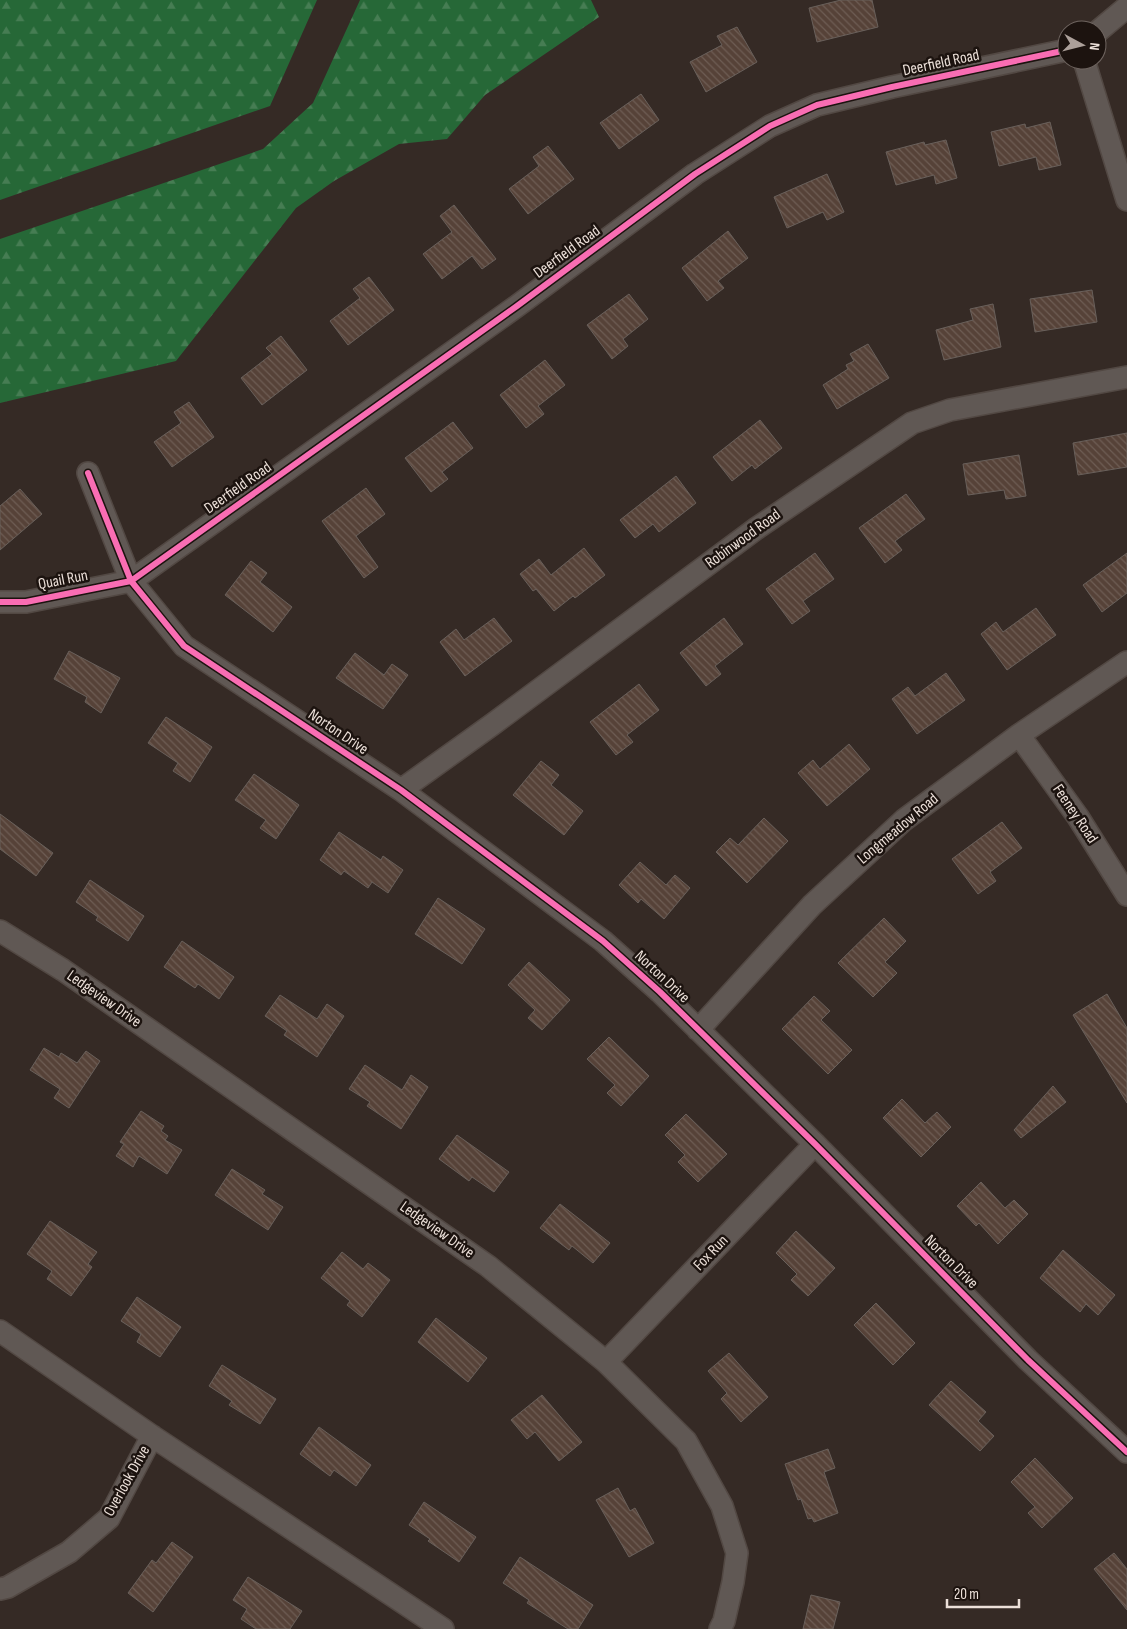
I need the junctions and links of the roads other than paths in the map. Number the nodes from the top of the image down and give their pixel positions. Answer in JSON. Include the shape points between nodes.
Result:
{"nodes":[{"id":1,"x":1127,"y":7,"type":"edge"},
{"id":2,"x":1107,"y":24,"type":"edge"},
{"id":3,"x":1057,"y":52,"type":"edge"},
{"id":4,"x":1087,"y":70,"type":"edge"},
{"id":5,"x":1127,"y":200,"type":"edge"},
{"id":6,"x":1127,"y":377,"type":"edge"},
{"id":7,"x":88,"y":473,"type":"dead end"},
{"id":8,"x":131,"y":581,"type":"junction"},
{"id":9,"x":0,"y":602,"type":"edge"},
{"id":10,"x":1127,"y":662,"type":"edge"},
{"id":11,"x":1020,"y":735,"type":"junction"},
{"id":12,"x":401,"y":790,"type":"junction"},
{"id":13,"x":1127,"y":895,"type":"edge"},
{"id":14,"x":0,"y":931,"type":"edge"},
{"id":15,"x":698,"y":1030,"type":"junction"},
{"id":16,"x":815,"y":1144,"type":"junction"},
{"id":17,"x":0,"y":1331,"type":"edge"},
{"id":18,"x":606,"y":1362,"type":"junction"},
{"id":19,"x":152,"y":1436,"type":"junction"},
{"id":20,"x":1127,"y":1452,"type":"edge"},
{"id":21,"x":0,"y":1588,"type":"edge"},
{"id":22,"x":443,"y":1629,"type":"edge"},
{"id":23,"x":720,"y":1629,"type":"edge"}],
"edges":[{"from":1,"to":2,"type":"street"},
{"from":3,"to":8,"type":"street","name":"Deerfield Road","via":[[817,104],[770,126],[696,174]]},
{"from":4,"to":5,"type":"street"},
{"from":6,"to":12,"type":"street","name":"Robinwood Road","via":[[950,410],[912,423],[757,528]]},
{"from":7,"to":8,"type":"street","name":"Norton Drive"},
{"from":8,"to":9,"type":"street","name":"Quail Run","via":[[26,602]]},
{"from":8,"to":12,"type":"street","name":"Norton Drive","via":[[184,646]]},
{"from":10,"to":11,"type":"street","name":"Longmeadow Road"},
{"from":11,"to":13,"type":"street","name":"Feeney Road","via":[[1078,817]]},
{"from":11,"to":15,"type":"street","name":"Longmeadow Road","via":[[897,827],[812,905]]},
{"from":12,"to":15,"type":"street","name":"Norton Drive","via":[[603,941]]},
{"from":14,"to":18,"type":"street","name":"Ledgeview Drive","via":[[63,970],[488,1266]]},
{"from":15,"to":16,"type":"street","name":"Norton Drive"},
{"from":16,"to":18,"type":"street","name":"Fox Run"},
{"from":16,"to":20,"type":"street","name":"Norton Drive","via":[[1028,1360]]},
{"from":17,"to":19,"type":"street"},
{"from":18,"to":23,"type":"street","name":"Ledgeview Drive","via":[[686,1441],[722,1506],[737,1553]]},
{"from":19,"to":21,"type":"street","name":"Overlook Drive","via":[[109,1518],[69,1552],[8,1587]]},
{"from":19,"to":22,"type":"street"}]}
